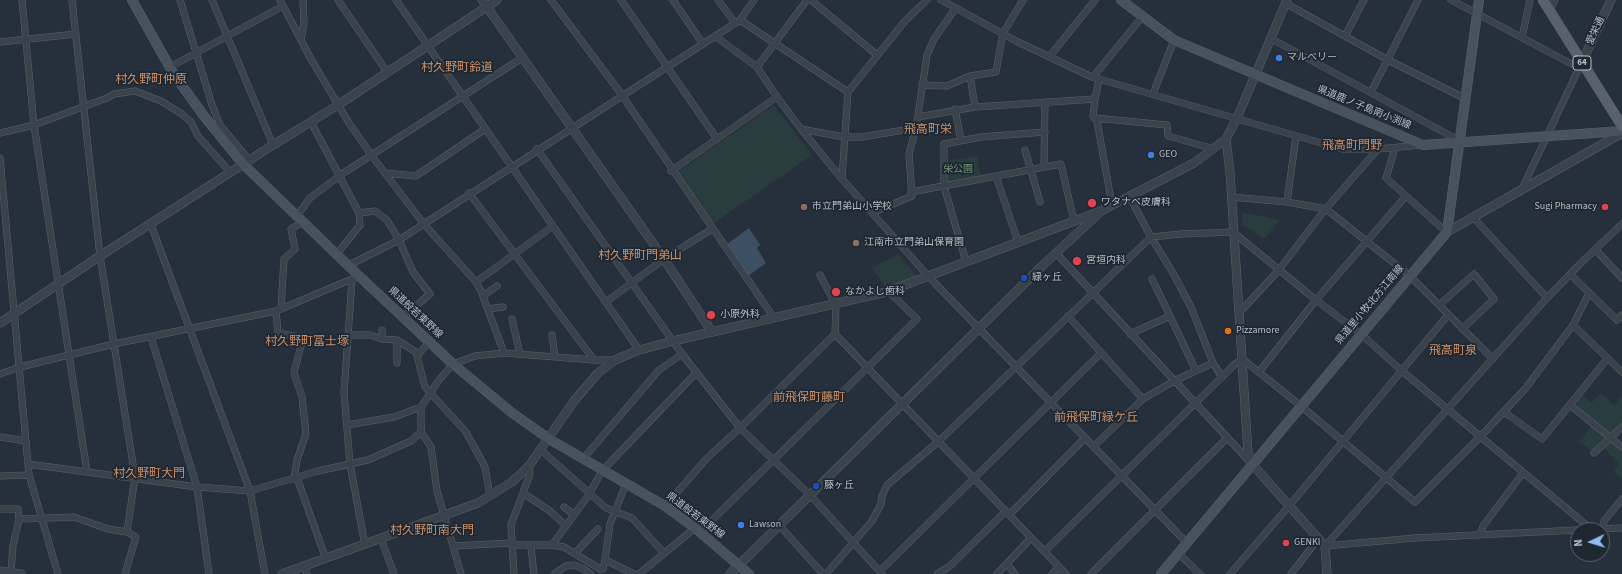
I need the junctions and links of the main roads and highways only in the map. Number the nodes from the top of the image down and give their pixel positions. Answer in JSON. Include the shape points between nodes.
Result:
{"nodes":[{"id":1,"x":132,"y":0,"type":"edge"},
{"id":2,"x":1121,"y":0,"type":"edge"},
{"id":3,"x":1480,"y":0,"type":"edge"},
{"id":4,"x":1543,"y":0,"type":"edge"},
{"id":5,"x":1622,"y":126,"type":"edge"},
{"id":6,"x":1622,"y":132,"type":"edge"},
{"id":7,"x":1460,"y":142,"type":"junction"},
{"id":8,"x":749,"y":574,"type":"edge"},
{"id":9,"x":1161,"y":574,"type":"edge"}],
"edges":[{"from":1,"to":8,"type":"main road","name":"県道般若東野線","via":[[170,67],[204,116],[300,219],[349,266],[356,278],[511,412],[602,471],[665,506],[698,530]]},
{"from":2,"to":7,"type":"main road","name":"県道鹿ノ子島南小渕線","via":[[1174,40],[1255,75],[1423,144]]},
{"from":3,"to":7,"type":"main road"},
{"from":4,"to":5,"type":"main road","number":"64","via":[[1580,65]]},
{"from":6,"to":7,"type":"main road","name":"県道鹿ノ子島南小渕線"},
{"from":7,"to":9,"type":"main road","name":"県道里小牧北方江南線","via":[[1447,231]]}]}
